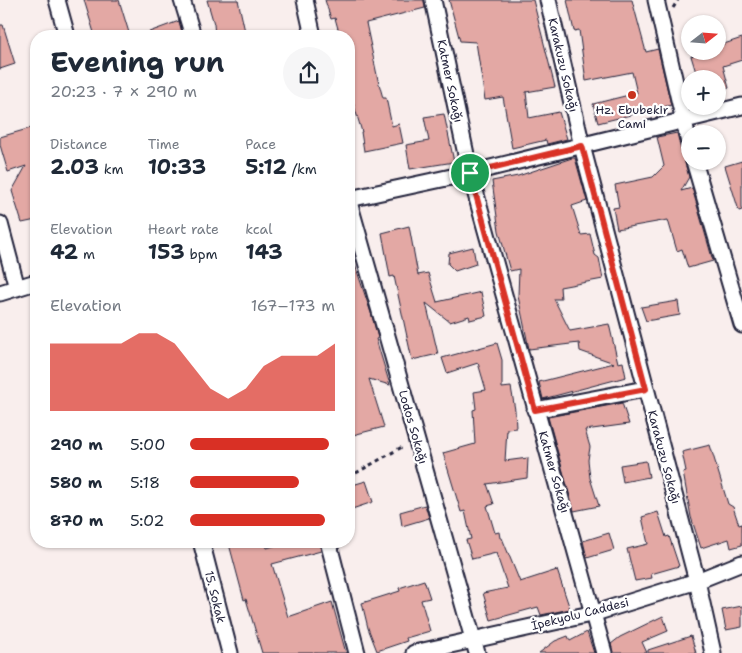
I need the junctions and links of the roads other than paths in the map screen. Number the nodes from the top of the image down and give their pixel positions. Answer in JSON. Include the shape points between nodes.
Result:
{"nodes":[{"id":1,"x":57,"y":0,"type":"edge"},
{"id":2,"x":182,"y":0,"type":"edge"},
{"id":3,"x":305,"y":0,"type":"edge"},
{"id":4,"x":433,"y":0,"type":"edge"},
{"id":5,"x":548,"y":0,"type":"edge"},
{"id":6,"x":656,"y":0,"type":"edge"},
{"id":7,"x":65,"y":30,"type":"edge"},
{"id":8,"x":191,"y":30,"type":"edge"},
{"id":9,"x":312,"y":30,"type":"edge"},
{"id":10,"x":742,"y":106,"type":"edge"},
{"id":11,"x":682,"y":120,"type":"junction"},
{"id":12,"x":683,"y":125,"type":"edge"},
{"id":13,"x":582,"y":146,"type":"junction"},
{"id":14,"x":697,"y":170,"type":"edge"},
{"id":15,"x":470,"y":173,"type":"junction"},
{"id":16,"x":355,"y":200,"type":"edge"},
{"id":17,"x":355,"y":222,"type":"edge"},
{"id":18,"x":0,"y":224,"type":"edge"},
{"id":19,"x":30,"y":284,"type":"edge"},
{"id":20,"x":17,"y":288,"type":"junction"},
{"id":21,"x":0,"y":292,"type":"edge"},
{"id":22,"x":742,"y":325,"type":"edge"},
{"id":23,"x":646,"y":389,"type":"junction"},
{"id":24,"x":535,"y":410,"type":"junction"},
{"id":25,"x":203,"y":548,"type":"edge"},
{"id":26,"x":330,"y":548,"type":"edge"},
{"id":27,"x":742,"y":563,"type":"edge"},
{"id":28,"x":697,"y":581,"type":"junction"},
{"id":29,"x":594,"y":612,"type":"junction"},
{"id":30,"x":475,"y":646,"type":"edge"},
{"id":31,"x":230,"y":653,"type":"edge"},
{"id":32,"x":357,"y":653,"type":"edge"},
{"id":33,"x":414,"y":653,"type":"edge"},
{"id":34,"x":604,"y":653,"type":"edge"},
{"id":35,"x":713,"y":653,"type":"edge"}],
"edges":[{"from":1,"to":7,"type":"street"},
{"from":2,"to":8,"type":"street"},
{"from":3,"to":9,"type":"street"},
{"from":4,"to":15,"type":"street","name":"Katmer Sokağı"},
{"from":5,"to":13,"type":"street","name":"Karakuzu Sokağı"},
{"from":6,"to":11,"type":"street"},
{"from":10,"to":11,"type":"street"},
{"from":11,"to":12,"type":"street"},
{"from":11,"to":13,"type":"street"},
{"from":13,"to":15,"type":"street"},
{"from":13,"to":23,"type":"street","name":"Karakuzu Sokağı"},
{"from":14,"to":22,"type":"street"},
{"from":15,"to":16,"type":"street"},
{"from":15,"to":24,"type":"street","name":"Katmer Sokağı"},
{"from":17,"to":30,"type":"street","name":"Lodos Sokağı"},
{"from":18,"to":20,"type":"street"},
{"from":19,"to":20,"type":"street"},
{"from":20,"to":21,"type":"street"},
{"from":23,"to":24,"type":"street"},
{"from":23,"to":28,"type":"street","name":"Karakuzu Sokağı"},
{"from":24,"to":29,"type":"street","name":"Katmer Sokağı"},
{"from":25,"to":31,"type":"street","name":"15. Sokak"},
{"from":26,"to":32,"type":"street"},
{"from":27,"to":28,"type":"street","name":"İpekyolu Caddesi"},
{"from":28,"to":29,"type":"street","name":"İpekyolu Caddesi"},
{"from":28,"to":35,"type":"street","name":"Karakuzu Sokağı"},
{"from":29,"to":30,"type":"street","name":"İpekyolu Caddesi"},
{"from":29,"to":34,"type":"street","name":"Katmer Sokağı"},
{"from":30,"to":33,"type":"street","name":"İpekyolu Caddesi"}]}
